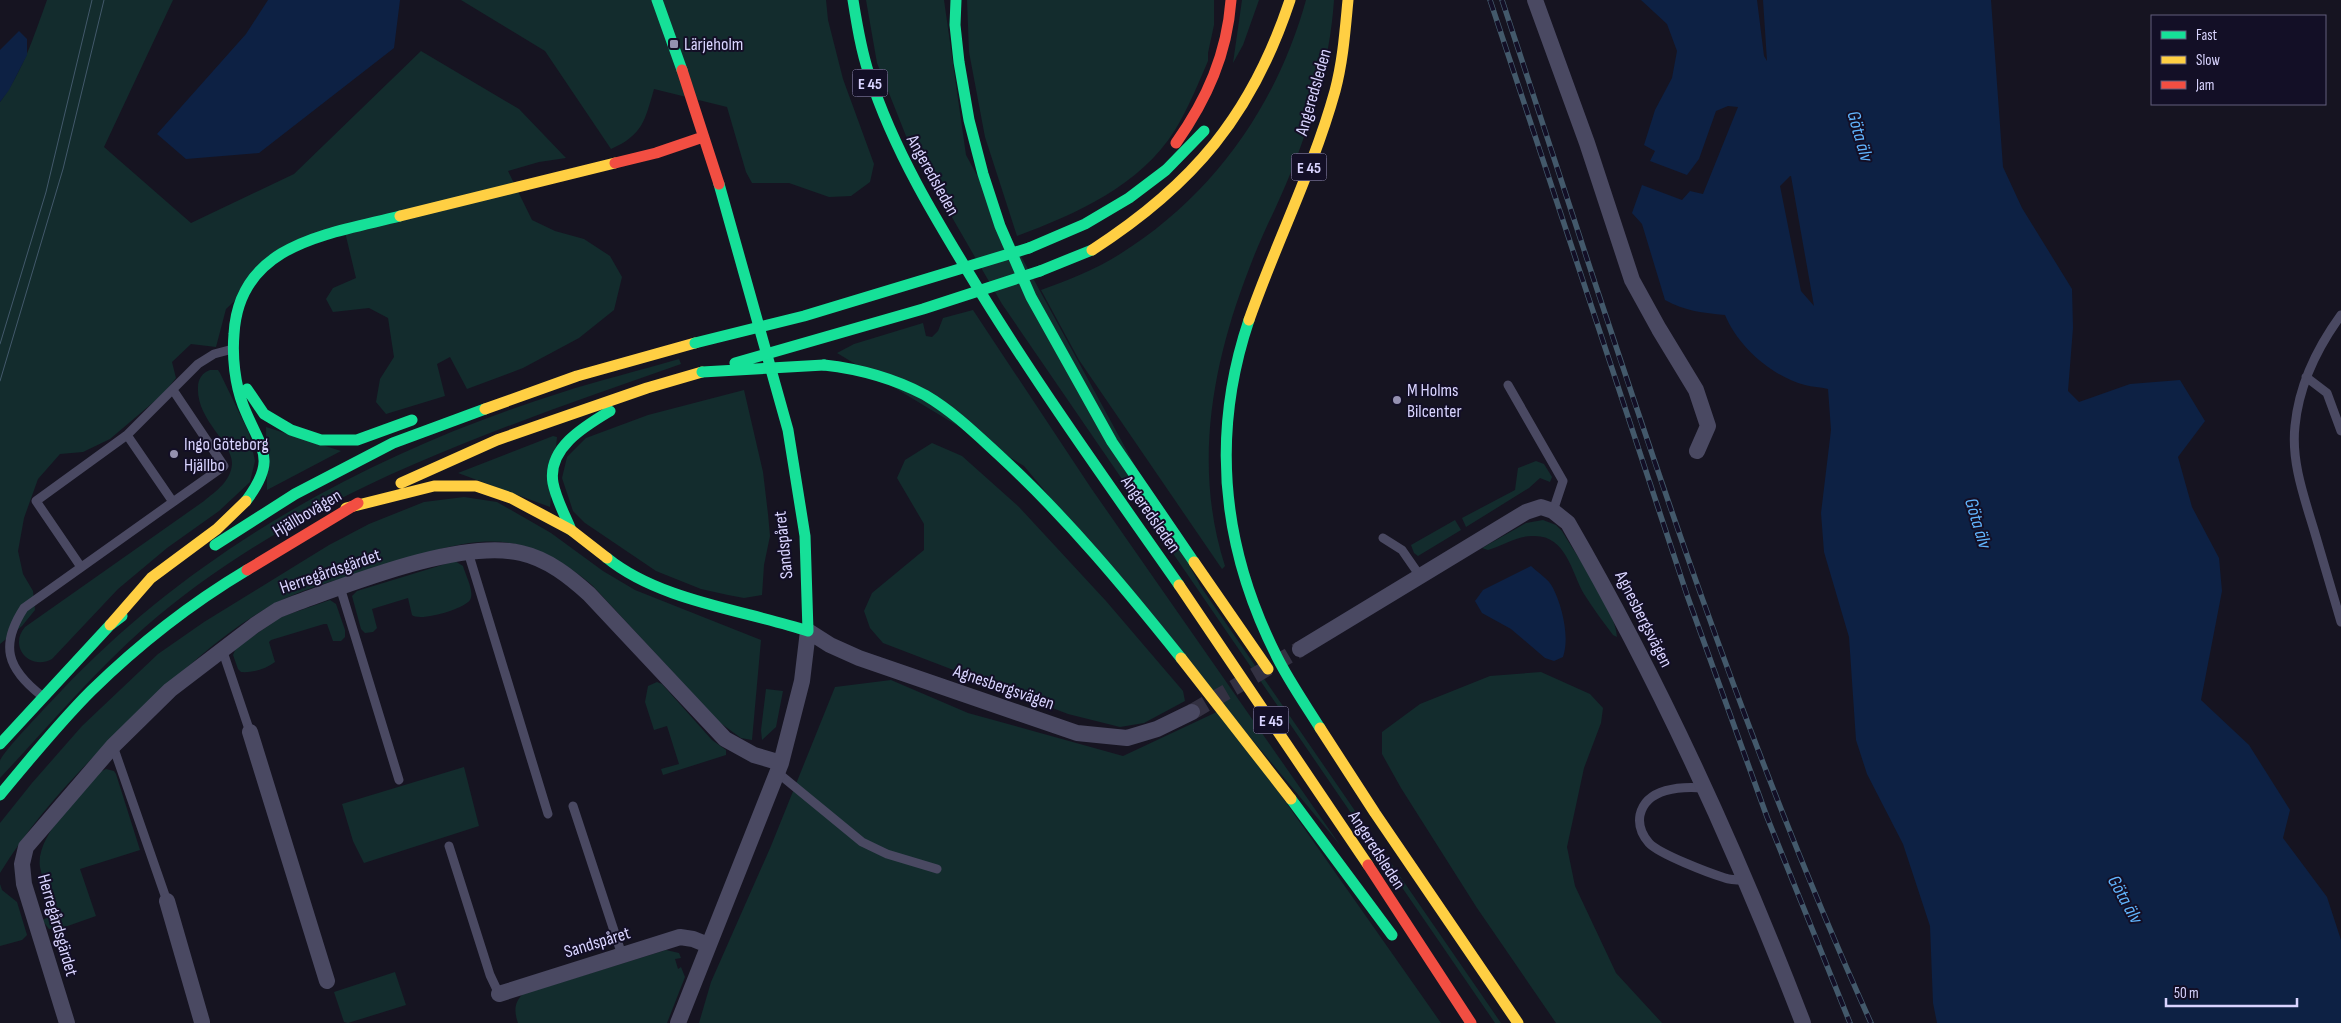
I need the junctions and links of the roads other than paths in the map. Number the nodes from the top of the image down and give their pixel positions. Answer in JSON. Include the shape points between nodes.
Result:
{"nodes":[{"id":1,"x":657,"y":0,"type":"edge"},
{"id":2,"x":853,"y":0,"type":"edge"},
{"id":3,"x":956,"y":0,"type":"edge"},
{"id":4,"x":1231,"y":0,"type":"edge"},
{"id":5,"x":1290,"y":0,"type":"edge"},
{"id":6,"x":1348,"y":0,"type":"edge"},
{"id":7,"x":1535,"y":0,"type":"edge"},
{"id":8,"x":1210,"y":123,"type":"dead end"},
{"id":9,"x":703,"y":137,"type":"junction"},
{"id":10,"x":1129,"y":198,"type":"junction"},
{"id":11,"x":2341,"y":315,"type":"edge"},
{"id":12,"x":233,"y":348,"type":"junction"},
{"id":13,"x":702,"y":372,"type":"junction"},
{"id":14,"x":577,"y":376,"type":"junction"},
{"id":15,"x":2306,"y":377,"type":"junction"},
{"id":16,"x":237,"y":380,"type":"junction"},
{"id":17,"x":1508,"y":385,"type":"dead end"},
{"id":18,"x":647,"y":388,"type":"junction"},
{"id":19,"x":173,"y":390,"type":"junction"},
{"id":20,"x":496,"y":392,"type":"dead end"},
{"id":21,"x":422,"y":416,"type":"dead end"},
{"id":22,"x":2341,"y":431,"type":"edge"},
{"id":23,"x":127,"y":435,"type":"junction"},
{"id":24,"x":1696,"y":451,"type":"dead end"},
{"id":25,"x":173,"y":502,"type":"junction"},
{"id":26,"x":346,"y":508,"type":"junction"},
{"id":27,"x":1553,"y":511,"type":"junction"},
{"id":28,"x":571,"y":530,"type":"junction"},
{"id":29,"x":1383,"y":538,"type":"dead end"},
{"id":30,"x":468,"y":552,"type":"junction"},
{"id":31,"x":81,"y":567,"type":"junction"},
{"id":32,"x":1420,"y":576,"type":"junction"},
{"id":33,"x":340,"y":587,"type":"junction"},
{"id":34,"x":2341,"y":622,"type":"edge"},
{"id":35,"x":110,"y":625,"type":"junction"},
{"id":36,"x":808,"y":631,"type":"junction"},
{"id":37,"x":222,"y":649,"type":"junction"},
{"id":38,"x":1300,"y":649,"type":"tunnel mouth"},
{"id":39,"x":1272,"y":675,"type":"dead end"},
{"id":40,"x":1283,"y":691,"type":"dead end"},
{"id":41,"x":42,"y":696,"type":"junction"},
{"id":42,"x":1192,"y":712,"type":"tunnel mouth"},
{"id":43,"x":250,"y":732,"type":"joint"},
{"id":44,"x":0,"y":744,"type":"edge"},
{"id":45,"x":113,"y":746,"type":"junction"},
{"id":46,"x":780,"y":768,"type":"junction"},
{"id":47,"x":399,"y":780,"type":"dead end"},
{"id":48,"x":1355,"y":785,"type":"junction"},
{"id":49,"x":1704,"y":788,"type":"junction"},
{"id":50,"x":0,"y":795,"type":"edge"},
{"id":51,"x":573,"y":806,"type":"dead end"},
{"id":52,"x":548,"y":814,"type":"dead end"},
{"id":53,"x":449,"y":846,"type":"dead end"},
{"id":54,"x":937,"y":869,"type":"dead end"},
{"id":55,"x":1744,"y":880,"type":"junction"},
{"id":56,"x":167,"y":901,"type":"joint"},
{"id":57,"x":708,"y":945,"type":"junction"},
{"id":58,"x":1400,"y":946,"type":"dead end"},
{"id":59,"x":622,"y":955,"type":"junction"},
{"id":60,"x":327,"y":981,"type":"dead end"},
{"id":61,"x":499,"y":994,"type":"joint"},
{"id":62,"x":202,"y":1022,"type":"edge"},
{"id":63,"x":67,"y":1023,"type":"edge"},
{"id":64,"x":678,"y":1023,"type":"edge"},
{"id":65,"x":1470,"y":1023,"type":"edge"},
{"id":66,"x":1518,"y":1023,"type":"edge"},
{"id":67,"x":1803,"y":1023,"type":"edge"}],
"edges":[{"from":1,"to":9,"type":"main road","name":"Sandspåret"},
{"from":2,"to":65,"type":"main road","name":"Angeredsleden","number":"E 45","via":[[869,80],[889,132],[931,211],[997,319],[1225,651]]},
{"from":3,"to":39,"type":"main road","via":[[959,62],[969,120],[1000,226],[1031,298],[1112,442]]},
{"from":4,"to":10,"type":"main road","via":[[1224,50],[1206,98],[1175,144]]},
{"from":5,"to":13,"type":"main road","bridge":true,"via":[[1268,59],[1226,132],[1152,210],[1116,237],[1040,271]]},
{"from":6,"to":48,"type":"main road","name":"Angeredsleden","number":"E 45","via":[[1342,61],[1335,90],[1310,164],[1248,321],[1232,380],[1224,442],[1227,507],[1243,577],[1276,657]]},
{"from":7,"to":24,"type":"street","via":[[1632,280],[1696,390],[1708,426]]},
{"from":8,"to":10,"type":"main road","via":[[1166,170]]},
{"from":9,"to":12,"type":"main road","via":[[289,247],[266,263],[238,302],[232,332]]},
{"from":9,"to":36,"type":"main road","name":"Sandspåret","via":[[788,430],[804,536]]},
{"from":10,"to":14,"type":"main road","name":"Hjällbovägen","bridge":true,"via":[[1086,224],[1029,248],[804,316]]},
{"from":11,"to":15,"type":"lane","via":[[2321,342]]},
{"from":12,"to":16,"type":"main road"},
{"from":12,"to":19,"type":"lane","via":[[198,364]]},
{"from":13,"to":18,"type":"main road","name":"Hjällbovägen"},
{"from":13,"to":58,"type":"main road","bridge":true,"via":[[845,366],[880,374],[955,415],[1031,486],[1116,580],[1314,829]]},
{"from":14,"to":20,"type":"main road"},
{"from":14,"to":35,"type":"main road","name":"Hjällbovägen","via":[[393,443],[295,494],[192,559]]},
{"from":15,"to":22,"type":"lane","via":[[2327,393]]},
{"from":15,"to":34,"type":"lane","via":[[2295,427],[2295,456]]},
{"from":16,"to":21,"type":"main road","via":[[249,390],[264,414],[291,430],[321,440],[358,440]]},
{"from":16,"to":35,"type":"main road","via":[[240,397],[262,447],[263,473],[251,496],[227,520],[156,573]]},
{"from":17,"to":27,"type":"lane","via":[[1563,481]]},
{"from":18,"to":26,"type":"main road","name":"Hjällbovägen","via":[[497,440]]},
{"from":18,"to":28,"type":"main road","via":[[587,424],[562,447],[552,473],[556,493]]},
{"from":19,"to":23,"type":"lane"},
{"from":19,"to":25,"type":"lane","via":[[224,466]]},
{"from":23,"to":25,"type":"lane"},
{"from":23,"to":31,"type":"lane","via":[[36,501]]},
{"from":25,"to":31,"type":"lane"},
{"from":26,"to":28,"type":"main road","via":[[416,489],[466,484],[527,504],[555,524]]},
{"from":26,"to":50,"type":"main road","name":"Hjällbovägen","via":[[213,590],[162,628],[48,736]]},
{"from":27,"to":32,"type":"street","via":[[1540,507],[1526,512]]},
{"from":27,"to":49,"type":"street","name":"Agnesbergsvägen","via":[[1568,523],[1606,589],[1664,701]]},
{"from":28,"to":36,"type":"main road","via":[[633,576],[688,598]]},
{"from":29,"to":32,"type":"lane","via":[[1402,550]]},
{"from":30,"to":33,"type":"street","name":"Herregårdsgärdet"},
{"from":30,"to":46,"type":"street","name":"Herregårdsgärdet","via":[[521,553],[570,576],[725,739]]},
{"from":30,"to":52,"type":"lane"},
{"from":31,"to":41,"type":"lane","via":[[24,608],[3,634],[1,646],[8,661],[16,673]]},
{"from":32,"to":38,"type":"street"},
{"from":33,"to":37,"type":"street","name":"Herregårdsgärdet","via":[[278,610]]},
{"from":33,"to":47,"type":"lane"},
{"from":35,"to":41,"type":"main road","name":"Hjällbovägen"},
{"from":36,"to":42,"type":"street","name":"Agnesbergsvägen","via":[[859,658],[1077,733],[1126,738],[1157,729]]},
{"from":36,"to":46,"type":"street","name":"Sandspåret","via":[[802,681]]},
{"from":37,"to":43,"type":"lane"},
{"from":37,"to":45,"type":"street","name":"Herregårdsgärdet","via":[[170,690]]},
{"from":40,"to":48,"type":"main road"},
{"from":41,"to":44,"type":"main road","name":"Hjällbovägen"},
{"from":43,"to":60,"type":"street"},
{"from":45,"to":56,"type":"lane"},
{"from":45,"to":63,"type":"street","name":"Herregårdsgärdet","via":[[34,835],[26,847],[22,864],[29,902]]},
{"from":46,"to":54,"type":"lane","via":[[862,842],[887,854]]},
{"from":46,"to":57,"type":"street","name":"Sandspåret"},
{"from":48,"to":66,"type":"main road","name":"Angeredsleden","number":"E 45"},
{"from":49,"to":55,"type":"street","name":"Agnesbergsvägen"},
{"from":49,"to":55,"type":"lane","via":[[1686,786],[1648,799],[1638,821],[1642,834],[1658,850],[1726,879]]},
{"from":51,"to":59,"type":"lane"},
{"from":53,"to":61,"type":"lane"},
{"from":55,"to":67,"type":"street","name":"Agnesbergsvägen"},
{"from":56,"to":62,"type":"street"},
{"from":57,"to":59,"type":"street","name":"Sandspåret","via":[[680,938]]},
{"from":57,"to":64,"type":"street","name":"Sandspåret"},
{"from":59,"to":61,"type":"street","name":"Sandspåret"}]}
